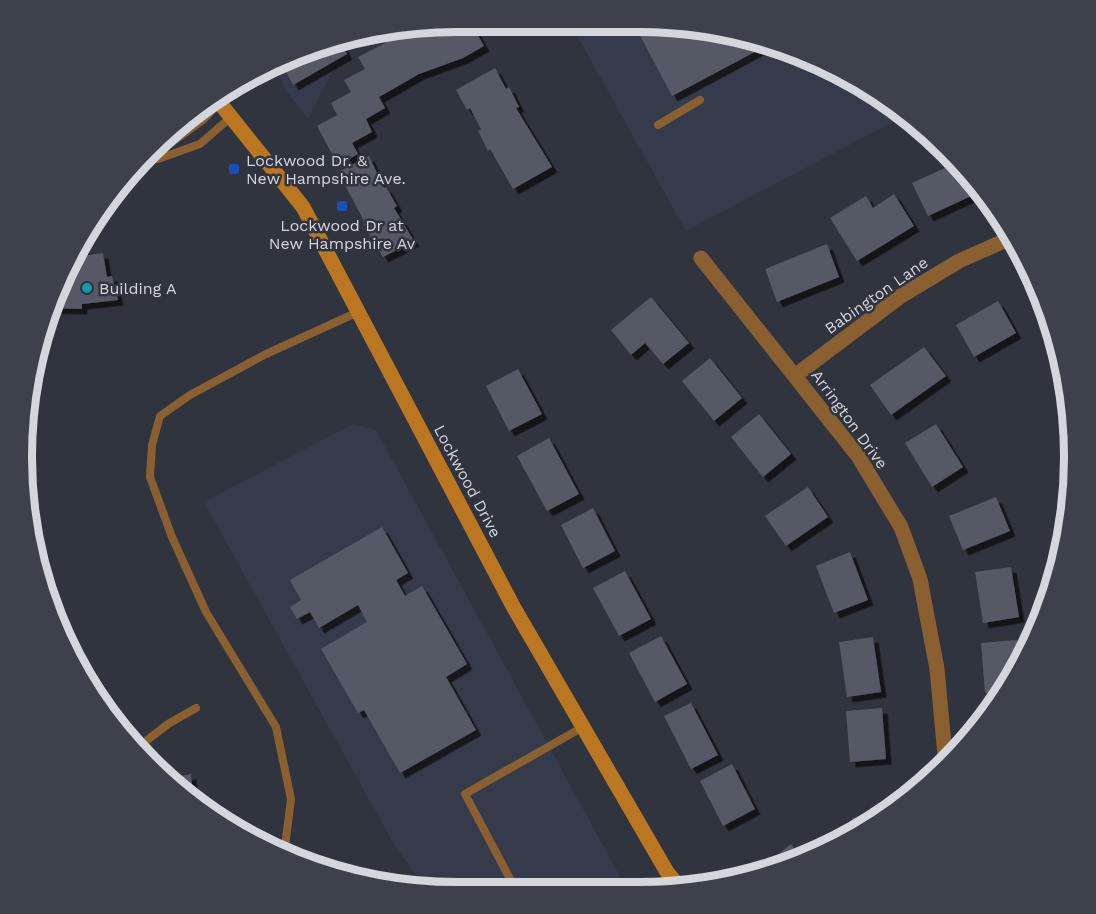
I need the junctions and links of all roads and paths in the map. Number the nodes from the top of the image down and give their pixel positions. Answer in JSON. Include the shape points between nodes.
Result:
{"nodes":[{"id":1,"x":700,"y":100,"type":"dead end"},
{"id":2,"x":220,"y":104,"type":"edge"},
{"id":3,"x":209,"y":111,"type":"edge"},
{"id":4,"x":231,"y":117,"type":"junction"},
{"id":5,"x":658,"y":125,"type":"dead end"},
{"id":6,"x":166,"y":146,"type":"edge"},
{"id":7,"x":158,"y":154,"type":"edge"},
{"id":8,"x":1005,"y":241,"type":"edge"},
{"id":9,"x":701,"y":258,"type":"dead end"},
{"id":10,"x":358,"y":312,"type":"junction"},
{"id":11,"x":796,"y":375,"type":"junction"},
{"id":12,"x":196,"y":708,"type":"dead end"},
{"id":13,"x":583,"y":727,"type":"junction"},
{"id":14,"x":142,"y":744,"type":"edge"},
{"id":15,"x":945,"y":753,"type":"edge"},
{"id":16,"x":286,"y":846,"type":"edge"},
{"id":17,"x":675,"y":881,"type":"edge"},
{"id":18,"x":512,"y":882,"type":"edge"}],
"edges":[{"from":1,"to":5,"type":"lane"},
{"from":2,"to":4,"type":"street","name":"Lockwood Drive"},
{"from":3,"to":6,"type":"lane"},
{"from":4,"to":7,"type":"lane","via":[[200,144]]},
{"from":4,"to":10,"type":"street","name":"Lockwood Drive","via":[[303,207]]},
{"from":8,"to":11,"type":"street","name":"Babington Lane","via":[[959,261],[901,296]]},
{"from":9,"to":11,"type":"street","name":"Arrington Drive"},
{"from":10,"to":13,"type":"street","name":"Lockwood Drive","via":[[514,608]]},
{"from":10,"to":16,"type":"lane","via":[[190,394],[160,416],[152,445],[150,477],[172,537],[206,612],[276,727],[291,800]]},
{"from":11,"to":15,"type":"street","name":"Arrington Drive","via":[[858,456],[901,527],[920,579],[937,669]]},
{"from":12,"to":14,"type":"lane"},
{"from":13,"to":17,"type":"street","name":"Lockwood Drive"},
{"from":13,"to":18,"type":"lane","via":[[465,794]]}]}
